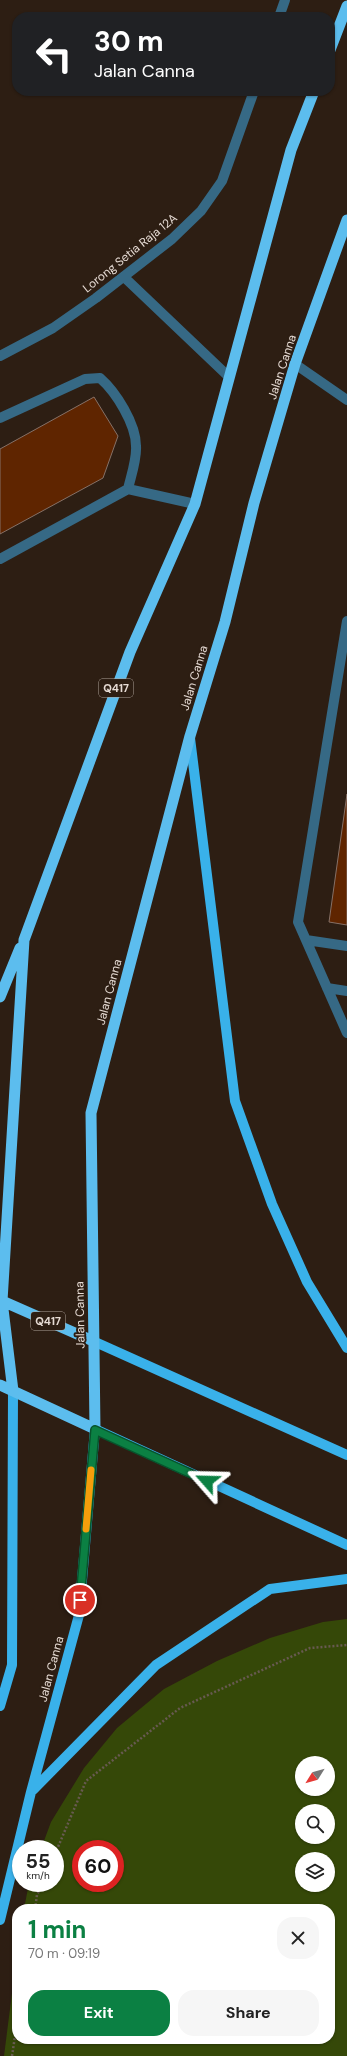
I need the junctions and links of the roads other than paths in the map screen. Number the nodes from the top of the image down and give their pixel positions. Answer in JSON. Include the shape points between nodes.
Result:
{"nodes":[{"id":1,"x":285,"y":0,"type":"edge"},
{"id":2,"x":347,"y":6,"type":"edge"},
{"id":3,"x":281,"y":12,"type":"edge"},
{"id":4,"x":335,"y":37,"type":"edge"},
{"id":5,"x":252,"y":96,"type":"edge"},
{"id":6,"x":312,"y":96,"type":"edge"},
{"id":7,"x":347,"y":220,"type":"edge"},
{"id":8,"x":124,"y":277,"type":"junction"},
{"id":9,"x":0,"y":356,"type":"edge"},
{"id":10,"x":295,"y":364,"type":"junction"},
{"id":11,"x":229,"y":376,"type":"junction"},
{"id":12,"x":347,"y":400,"type":"edge"},
{"id":13,"x":0,"y":418,"type":"edge"},
{"id":14,"x":128,"y":489,"type":"junction"},
{"id":15,"x":196,"y":504,"type":"junction"},
{"id":16,"x":0,"y":559,"type":"edge"},
{"id":17,"x":347,"y":621,"type":"edge"},
{"id":18,"x":190,"y":736,"type":"junction"},
{"id":19,"x":24,"y":940,"type":"junction"},
{"id":20,"x":306,"y":940,"type":"junction"},
{"id":21,"x":347,"y":946,"type":"edge"},
{"id":22,"x":327,"y":988,"type":"junction"},
{"id":23,"x":347,"y":991,"type":"edge"},
{"id":24,"x":0,"y":997,"type":"edge"},
{"id":25,"x":347,"y":1033,"type":"edge"},
{"id":26,"x":1,"y":1300,"type":"edge"},
{"id":27,"x":93,"y":1341,"type":"junction"},
{"id":28,"x":347,"y":1348,"type":"edge"},
{"id":29,"x":0,"y":1385,"type":"edge"},
{"id":30,"x":13,"y":1391,"type":"junction"},
{"id":31,"x":95,"y":1430,"type":"junction"},
{"id":32,"x":347,"y":1456,"type":"edge"},
{"id":33,"x":347,"y":1545,"type":"edge"},
{"id":34,"x":347,"y":1579,"type":"edge"},
{"id":35,"x":0,"y":1706,"type":"edge"},
{"id":36,"x":31,"y":1792,"type":"junction"},
{"id":37,"x":0,"y":1920,"type":"edge"}],
"edges":[{"from":1,"to":3,"type":"street"},
{"from":2,"to":4,"type":"highway"},
{"from":5,"to":8,"type":"street","name":"Lorong Setia Raja 12A","via":[[222,181],[201,211],[172,239]]},
{"from":6,"to":11,"type":"highway","number":"Q417","via":[[292,150]]},
{"from":7,"to":10,"type":"highway","name":"Jalan Canna"},
{"from":8,"to":9,"type":"street","name":"Lorong Setia Raja 12A","via":[[53,328]]},
{"from":8,"to":11,"type":"street"},
{"from":10,"to":12,"type":"street"},
{"from":10,"to":18,"type":"highway","name":"Jalan Canna","via":[[254,503],[225,622]]},
{"from":11,"to":15,"type":"highway","number":"Q417"},
{"from":13,"to":14,"type":"street","via":[[85,379],[100,378],[110,387],[134,428],[137,447]]},
{"from":14,"to":15,"type":"street"},
{"from":14,"to":16,"type":"street"},
{"from":15,"to":19,"type":"highway","number":"Q417","via":[[130,652]]},
{"from":17,"to":20,"type":"street","via":[[298,922]]},
{"from":18,"to":27,"type":"highway","name":"Jalan Canna","via":[[91,1113]]},
{"from":18,"to":28,"type":"main road","via":[[235,1101],[272,1204],[307,1282]]},
{"from":19,"to":24,"type":"highway"},
{"from":19,"to":26,"type":"highway","number":"Q417"},
{"from":20,"to":21,"type":"street"},
{"from":20,"to":22,"type":"street"},
{"from":22,"to":23,"type":"street"},
{"from":22,"to":25,"type":"street"},
{"from":26,"to":27,"type":"highway","number":"Q417"},
{"from":26,"to":30,"type":"highway","number":"Q417"},
{"from":27,"to":31,"type":"highway","name":"Jalan Canna"},
{"from":27,"to":32,"type":"main road"},
{"from":29,"to":30,"type":"highway"},
{"from":30,"to":31,"type":"highway"},
{"from":30,"to":35,"type":"main road","via":[[12,1665]]},
{"from":31,"to":33,"type":"main road"},
{"from":31,"to":36,"type":"main road","name":"Jalan Canna","via":[[79,1615]]},
{"from":34,"to":36,"type":"main road","via":[[270,1589],[163,1661]]},
{"from":36,"to":37,"type":"main road","name":"Jalan Canna"}]}
